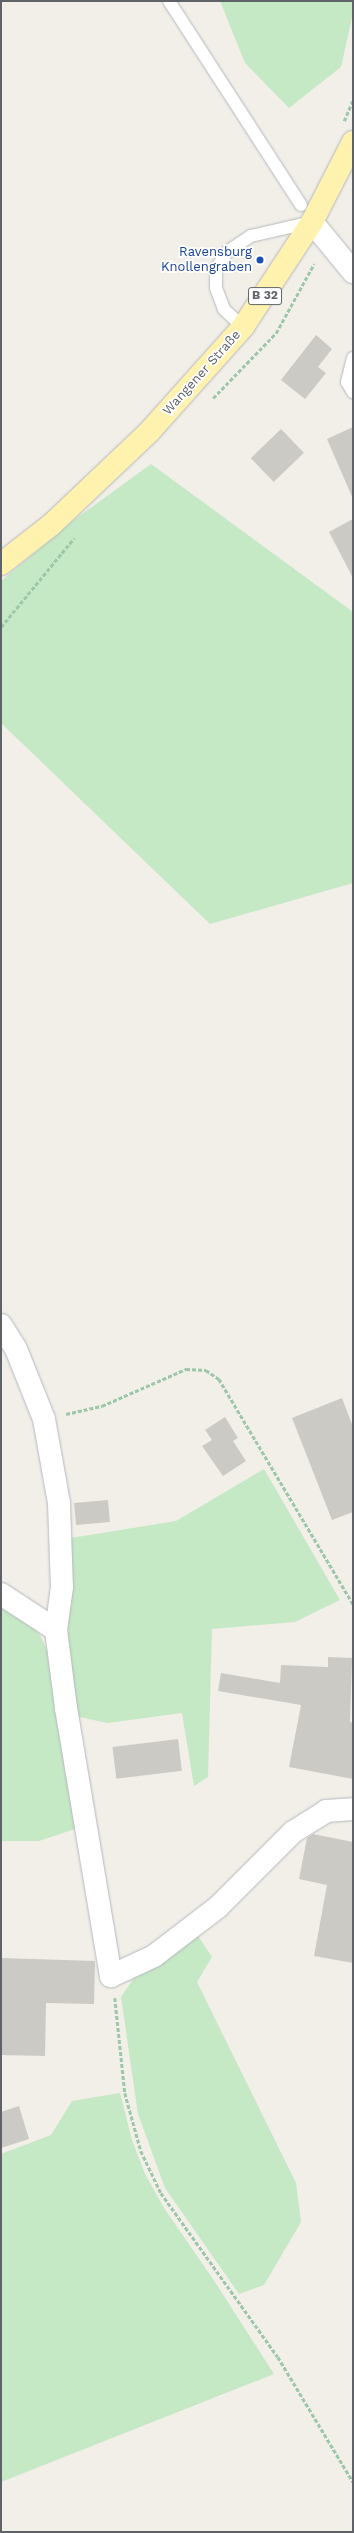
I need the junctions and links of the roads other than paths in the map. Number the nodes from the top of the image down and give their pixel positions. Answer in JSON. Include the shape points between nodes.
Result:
{"nodes":[{"id":1,"x":169,"y":1,"type":"edge"},
{"id":2,"x":353,"y":142,"type":"edge"},
{"id":3,"x":313,"y":222,"type":"junction"},
{"id":4,"x":353,"y":272,"type":"edge"},
{"id":5,"x":243,"y":327,"type":"junction"},
{"id":6,"x":353,"y":358,"type":"edge"},
{"id":7,"x":353,"y":392,"type":"edge"},
{"id":8,"x":1,"y":564,"type":"edge"},
{"id":9,"x":1,"y":1325,"type":"edge"},
{"id":10,"x":1,"y":1594,"type":"edge"},
{"id":11,"x":56,"y":1630,"type":"junction"},
{"id":12,"x":353,"y":1809,"type":"edge"}],
"edges":[{"from":1,"to":3,"type":"lane"},
{"from":2,"to":3,"type":"main road","name":"Wangener Straße","number":"B 32"},
{"from":3,"to":4,"type":"street"},
{"from":3,"to":5,"type":"main road","name":"Wangener Straße","number":"B 32"},
{"from":3,"to":5,"type":"lane","via":[[251,236],[223,257],[216,269],[216,288],[224,310]]},
{"from":5,"to":8,"type":"main road","name":"Wangener Straße","number":"B 32","via":[[150,431],[51,525]]},
{"from":6,"to":7,"type":"lane","via":[[347,382]]},
{"from":9,"to":11,"type":"street","via":[[16,1349],[44,1419],[59,1503],[62,1587]]},
{"from":10,"to":11,"type":"street"},
{"from":11,"to":12,"type":"street","via":[[66,1708],[111,1976],[154,1956],[218,1907],[293,1832],[326,1811]]}]}
